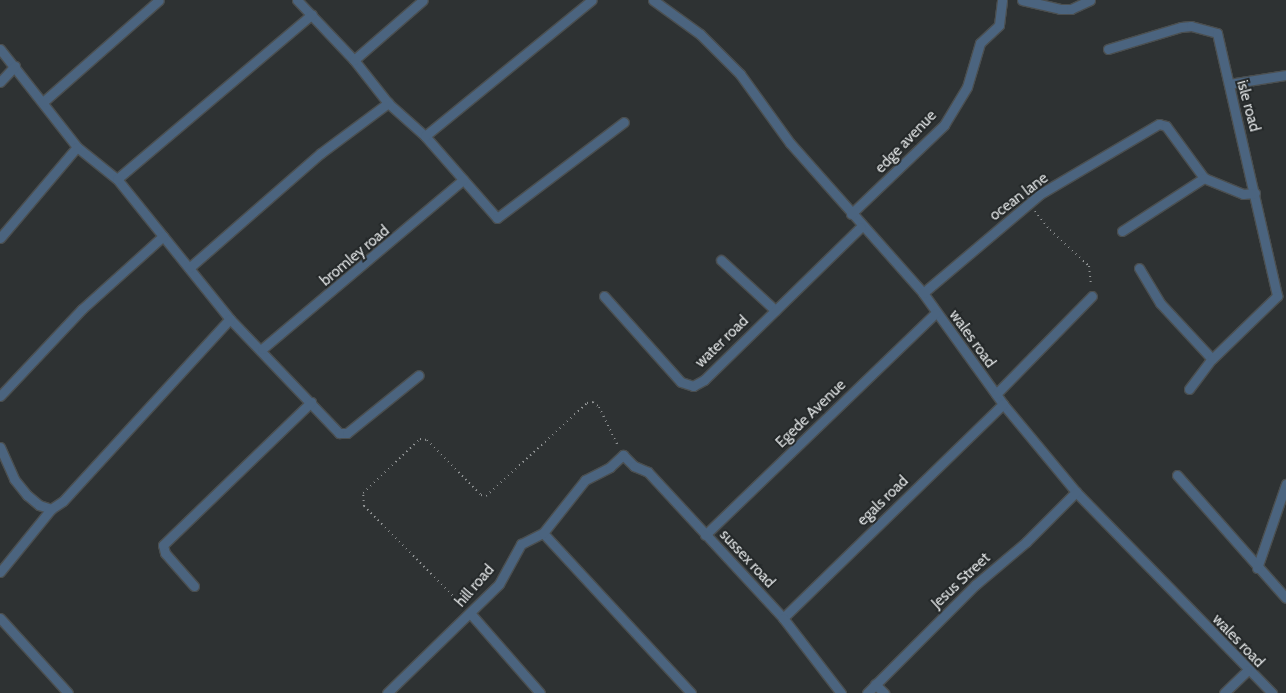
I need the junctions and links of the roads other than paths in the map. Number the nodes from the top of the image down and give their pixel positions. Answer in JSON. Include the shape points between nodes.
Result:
{"nodes":[{"id":1,"x":159,"y":0,"type":"edge"},
{"id":2,"x":297,"y":0,"type":"edge"},
{"id":3,"x":423,"y":0,"type":"edge"},
{"id":4,"x":592,"y":0,"type":"edge"},
{"id":5,"x":653,"y":0,"type":"edge"},
{"id":6,"x":1002,"y":0,"type":"edge"},
{"id":7,"x":1022,"y":0,"type":"edge"},
{"id":8,"x":1090,"y":0,"type":"edge"},
{"id":9,"x":312,"y":14,"type":"junction"},
{"id":10,"x":0,"y":49,"type":"edge"},
{"id":11,"x":1108,"y":49,"type":"dead end"},
{"id":12,"x":354,"y":60,"type":"junction"},
{"id":13,"x":15,"y":66,"type":"junction"},
{"id":14,"x":1286,"y":75,"type":"edge"},
{"id":15,"x":0,"y":82,"type":"edge"},
{"id":16,"x":1228,"y":84,"type":"junction"},
{"id":17,"x":43,"y":102,"type":"junction"},
{"id":18,"x":388,"y":103,"type":"junction"},
{"id":19,"x":624,"y":122,"type":"dead end"},
{"id":20,"x":425,"y":136,"type":"junction"},
{"id":21,"x":77,"y":147,"type":"junction"},
{"id":22,"x":1204,"y":178,"type":"junction"},
{"id":23,"x":117,"y":179,"type":"junction"},
{"id":24,"x":463,"y":180,"type":"junction"},
{"id":25,"x":1255,"y":193,"type":"junction"},
{"id":26,"x":851,"y":214,"type":"junction"},
{"id":27,"x":861,"y":227,"type":"junction"},
{"id":28,"x":1122,"y":231,"type":"dead end"},
{"id":29,"x":163,"y":236,"type":"junction"},
{"id":30,"x":0,"y":238,"type":"edge"},
{"id":31,"x":721,"y":260,"type":"dead end"},
{"id":32,"x":189,"y":268,"type":"junction"},
{"id":33,"x":1139,"y":268,"type":"dead end"},
{"id":34,"x":923,"y":293,"type":"junction"},
{"id":35,"x":604,"y":296,"type":"dead end"},
{"id":36,"x":1092,"y":296,"type":"road end"},
{"id":37,"x":1278,"y":296,"type":"junction"},
{"id":38,"x":1286,"y":301,"type":"edge"},
{"id":39,"x":775,"y":310,"type":"junction"},
{"id":40,"x":936,"y":313,"type":"junction"},
{"id":41,"x":230,"y":318,"type":"junction"},
{"id":42,"x":262,"y":349,"type":"junction"},
{"id":43,"x":1212,"y":359,"type":"junction"},
{"id":44,"x":419,"y":375,"type":"dead end"},
{"id":45,"x":1189,"y":389,"type":"dead end"},
{"id":46,"x":996,"y":394,"type":"junction"},
{"id":47,"x":0,"y":396,"type":"edge"},
{"id":48,"x":311,"y":402,"type":"junction"},
{"id":49,"x":1003,"y":404,"type":"junction"},
{"id":50,"x":0,"y":447,"type":"edge"},
{"id":51,"x":623,"y":455,"type":"joint"},
{"id":52,"x":1177,"y":476,"type":"dead end"},
{"id":53,"x":1286,"y":484,"type":"edge"},
{"id":54,"x":1076,"y":492,"type":"junction"},
{"id":55,"x":51,"y":509,"type":"junction"},
{"id":56,"x":542,"y":533,"type":"junction"},
{"id":57,"x":705,"y":536,"type":"junction"},
{"id":58,"x":1257,"y":568,"type":"junction"},
{"id":59,"x":0,"y":572,"type":"edge"},
{"id":60,"x":194,"y":586,"type":"dead end"},
{"id":61,"x":1286,"y":598,"type":"edge"},
{"id":62,"x":470,"y":613,"type":"junction"},
{"id":63,"x":0,"y":618,"type":"edge"},
{"id":64,"x":783,"y":618,"type":"junction"},
{"id":65,"x":1247,"y":671,"type":"junction"},
{"id":66,"x":875,"y":684,"type":"junction"},
{"id":67,"x":391,"y":691,"type":"edge"},
{"id":68,"x":68,"y":693,"type":"edge"},
{"id":69,"x":540,"y":693,"type":"edge"},
{"id":70,"x":691,"y":693,"type":"edge"},
{"id":71,"x":841,"y":693,"type":"edge"},
{"id":72,"x":867,"y":693,"type":"edge"},
{"id":73,"x":884,"y":693,"type":"edge"},
{"id":74,"x":1224,"y":693,"type":"edge"},
{"id":75,"x":1272,"y":693,"type":"edge"}],
"edges":[{"from":1,"to":17,"type":"street"},
{"from":2,"to":9,"type":"street"},
{"from":3,"to":12,"type":"street"},
{"from":4,"to":20,"type":"street"},
{"from":5,"to":26,"type":"street","name":"wales road","via":[[700,34],[740,74],[790,143]]},
{"from":6,"to":26,"type":"street","name":"edge avenue","via":[[999,25],[980,43],[967,87],[944,125]]},
{"from":7,"to":8,"type":"street","via":[[1066,9]]},
{"from":9,"to":12,"type":"street"},
{"from":9,"to":23,"type":"street"},
{"from":10,"to":13,"type":"street"},
{"from":11,"to":16,"type":"street","name":"isle road","via":[[1182,27],[1213,31],[1222,51]]},
{"from":12,"to":18,"type":"street"},
{"from":13,"to":15,"type":"street"},
{"from":13,"to":17,"type":"street"},
{"from":14,"to":16,"type":"street"},
{"from":16,"to":25,"type":"street","name":"isle road"},
{"from":17,"to":21,"type":"street"},
{"from":18,"to":20,"type":"street"},
{"from":18,"to":32,"type":"street","via":[[320,153]]},
{"from":19,"to":24,"type":"street","via":[[497,218]]},
{"from":20,"to":24,"type":"street"},
{"from":21,"to":23,"type":"street"},
{"from":21,"to":30,"type":"street"},
{"from":22,"to":25,"type":"street","via":[[1243,194]]},
{"from":22,"to":28,"type":"street"},
{"from":22,"to":34,"type":"street","name":"ocean lane","via":[[1166,126],[1159,124],[1029,204]]},
{"from":23,"to":29,"type":"street"},
{"from":24,"to":42,"type":"street","name":"bromley road"},
{"from":25,"to":37,"type":"street","name":"isle road"},
{"from":26,"to":27,"type":"street","name":"wales road"},
{"from":27,"to":34,"type":"street","name":"wales road"},
{"from":27,"to":39,"type":"street","name":"water road"},
{"from":29,"to":32,"type":"street"},
{"from":29,"to":47,"type":"street","via":[[82,309]]},
{"from":31,"to":39,"type":"street"},
{"from":32,"to":41,"type":"street"},
{"from":33,"to":43,"type":"street","via":[[1160,302]]},
{"from":34,"to":40,"type":"street","name":"wales road"},
{"from":35,"to":39,"type":"street","name":"water road","via":[[681,382],[693,386],[704,380]]},
{"from":36,"to":46,"type":"street"},
{"from":37,"to":38,"type":"street"},
{"from":37,"to":43,"type":"street"},
{"from":40,"to":46,"type":"street","name":"wales road"},
{"from":40,"to":57,"type":"street","name":"Egede Avenue"},
{"from":41,"to":42,"type":"street"},
{"from":41,"to":55,"type":"street","via":[[63,501]]},
{"from":42,"to":48,"type":"street"},
{"from":43,"to":45,"type":"street"},
{"from":44,"to":48,"type":"street","via":[[343,435]]},
{"from":46,"to":49,"type":"street","name":"wales road"},
{"from":48,"to":60,"type":"street","via":[[164,545],[165,553]]},
{"from":49,"to":54,"type":"street","name":"wales road"},
{"from":49,"to":64,"type":"street","name":"egals road"},
{"from":50,"to":55,"type":"street","via":[[14,479],[27,495],[39,505]]},
{"from":51,"to":56,"type":"street","name":"hill road","via":[[610,467],[584,480]]},
{"from":51,"to":57,"type":"street","name":"sussex road","via":[[634,466],[648,472]]},
{"from":52,"to":58,"type":"street"},
{"from":53,"to":58,"type":"street"},
{"from":54,"to":65,"type":"street","name":"wales road"},
{"from":54,"to":66,"type":"street","name":"Jesus Street","via":[[1026,542],[975,585]]},
{"from":55,"to":59,"type":"street"},
{"from":56,"to":62,"type":"street","name":"hill road","via":[[521,544],[499,584]]},
{"from":56,"to":70,"type":"street"},
{"from":57,"to":64,"type":"street","name":"sussex road"},
{"from":58,"to":61,"type":"street"},
{"from":62,"to":67,"type":"street","name":"hill road"},
{"from":62,"to":69,"type":"street"},
{"from":63,"to":68,"type":"street"},
{"from":64,"to":71,"type":"street","name":"sussex road"},
{"from":65,"to":74,"type":"street"},
{"from":65,"to":75,"type":"street","name":"wales road"},
{"from":66,"to":72,"type":"street","name":"Jesus Street"},
{"from":66,"to":73,"type":"street"}]}
